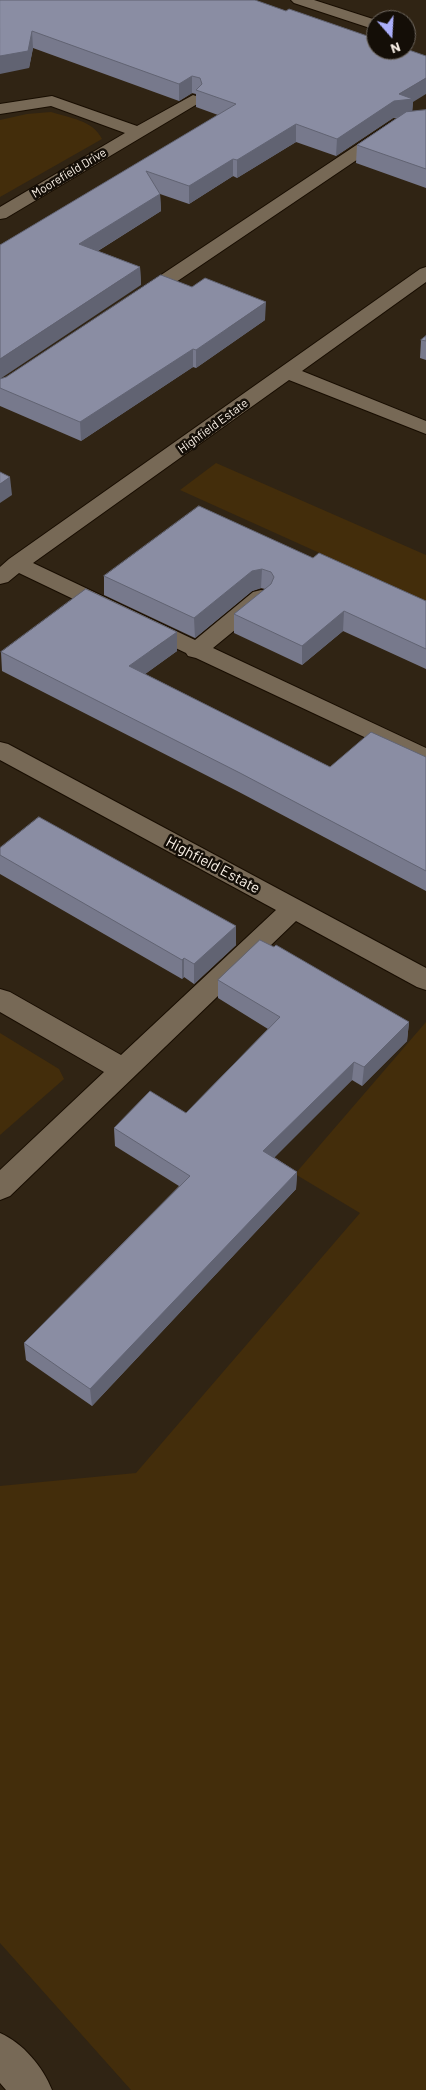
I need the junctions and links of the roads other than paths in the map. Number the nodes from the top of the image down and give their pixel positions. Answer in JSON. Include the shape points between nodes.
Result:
{"nodes":[{"id":1,"x":299,"y":0,"type":"edge"},
{"id":2,"x":366,"y":22,"type":"edge"},
{"id":3,"x":193,"y":100,"type":"dead end"},
{"id":4,"x":0,"y":109,"type":"edge"},
{"id":5,"x":426,"y":121,"type":"edge"},
{"id":6,"x":138,"y":132,"type":"junction"},
{"id":7,"x":0,"y":214,"type":"edge"},
{"id":8,"x":426,"y":273,"type":"edge"},
{"id":9,"x":127,"y":307,"type":"edge"},
{"id":10,"x":288,"y":372,"type":"junction"},
{"id":11,"x":426,"y":428,"type":"edge"},
{"id":12,"x":9,"y":570,"type":"edge"},
{"id":13,"x":262,"y":597,"type":"edge"},
{"id":14,"x":196,"y":651,"type":"junction"},
{"id":15,"x":0,"y":750,"type":"edge"},
{"id":16,"x":426,"y":758,"type":"edge"},
{"id":17,"x":294,"y":908,"type":"junction"},
{"id":18,"x":426,"y":980,"type":"edge"},
{"id":19,"x":0,"y":999,"type":"edge"},
{"id":20,"x":124,"y":1070,"type":"junction"},
{"id":21,"x":0,"y":1188,"type":"edge"},
{"id":22,"x":0,"y":2053,"type":"edge"},
{"id":23,"x":32,"y":2090,"type":"edge"}],
"edges":[{"from":1,"to":2,"type":"street"},
{"from":3,"to":6,"type":"street","name":"Moorefield Drive"},
{"from":4,"to":6,"type":"street","via":[[52,102]]},
{"from":5,"to":9,"type":"street","via":[[400,124]]},
{"from":6,"to":7,"type":"street","name":"Moorefield Drive"},
{"from":8,"to":10,"type":"street","name":"Highfield Estate"},
{"from":10,"to":11,"type":"street"},
{"from":10,"to":12,"type":"street","name":"Highfield Estate"},
{"from":12,"to":14,"type":"street"},
{"from":13,"to":14,"type":"street"},
{"from":14,"to":16,"type":"street"},
{"from":15,"to":17,"type":"street","name":"Highfield Estate"},
{"from":17,"to":18,"type":"street","name":"Highfield Estate"},
{"from":17,"to":20,"type":"street"},
{"from":19,"to":20,"type":"street"},
{"from":20,"to":21,"type":"street"},
{"from":22,"to":23,"type":"street"}]}
